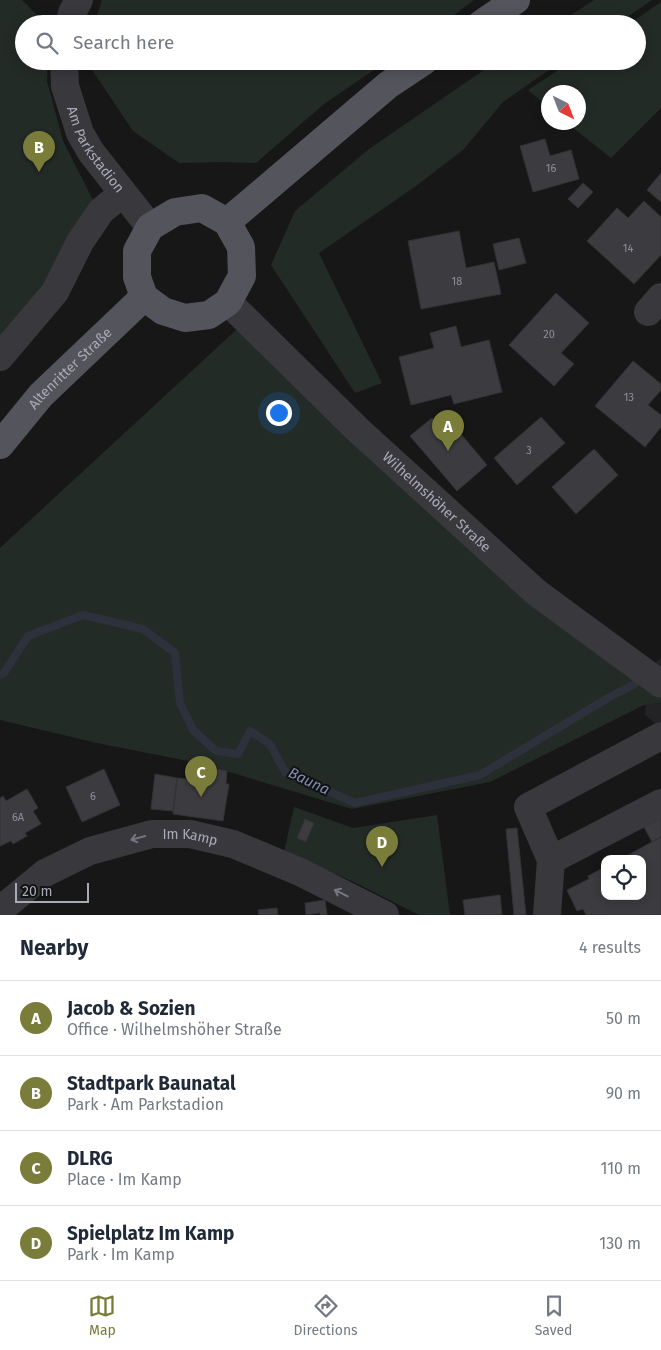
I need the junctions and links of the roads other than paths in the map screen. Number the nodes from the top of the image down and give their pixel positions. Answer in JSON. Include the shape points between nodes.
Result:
{"nodes":[{"id":1,"x":79,"y":0,"type":"edge"},
{"id":2,"x":516,"y":0,"type":"edge"},
{"id":3,"x":71,"y":15,"type":"edge"},
{"id":4,"x":494,"y":15,"type":"edge"},
{"id":5,"x":64,"y":70,"type":"edge"},
{"id":6,"x":410,"y":70,"type":"edge"},
{"id":7,"x":122,"y":193,"type":"junction"},
{"id":8,"x":227,"y":222,"type":"junction"},
{"id":9,"x":150,"y":227,"type":"junction"},
{"id":10,"x":144,"y":297,"type":"junction"},
{"id":11,"x":228,"y":302,"type":"junction"},
{"id":12,"x":0,"y":357,"type":"edge"},
{"id":13,"x":0,"y":445,"type":"edge"},
{"id":14,"x":661,"y":684,"type":"edge"},
{"id":15,"x":661,"y":736,"type":"edge"},
{"id":16,"x":661,"y":803,"type":"edge"},
{"id":17,"x":551,"y":860,"type":"junction"},
{"id":18,"x":0,"y":910,"type":"edge"},
{"id":19,"x":384,"y":915,"type":"edge"},
{"id":20,"x":547,"y":915,"type":"edge"}],
"edges":[{"from":1,"to":3,"type":"street"},
{"from":2,"to":4,"type":"main road"},
{"from":5,"to":7,"type":"street","name":"Am Parkstadion","via":[[65,86],[80,133]]},
{"from":6,"to":8,"type":"main road","via":[[388,85]]},
{"from":7,"to":9,"type":"street","name":"Am Parkstadion"},
{"from":7,"to":12,"type":"street","via":[[101,212],[80,242],[55,292]]},
{"from":8,"to":9,"type":"main road","via":[[202,208],[175,212]]},
{"from":8,"to":11,"type":"main road","via":[[241,247],[242,276]]},
{"from":9,"to":10,"type":"main road","via":[[137,251],[137,278]]},
{"from":10,"to":11,"type":"main road","via":[[163,311],[185,318],[209,315]]},
{"from":10,"to":13,"type":"main road","name":"Altenritter Straße","via":[[41,395]]},
{"from":11,"to":14,"type":"street","name":"Wilhelmshöher Straße","via":[[357,428],[537,593]]},
{"from":15,"to":17,"type":"street","via":[[528,807]]},
{"from":16,"to":17,"type":"street"},
{"from":17,"to":20,"type":"street"},
{"from":19,"to":18,"type":"street","name":"Im Kamp","one_way":true,"via":[[300,872],[233,844],[190,834],[152,834],[90,851],[45,873]]}]}
